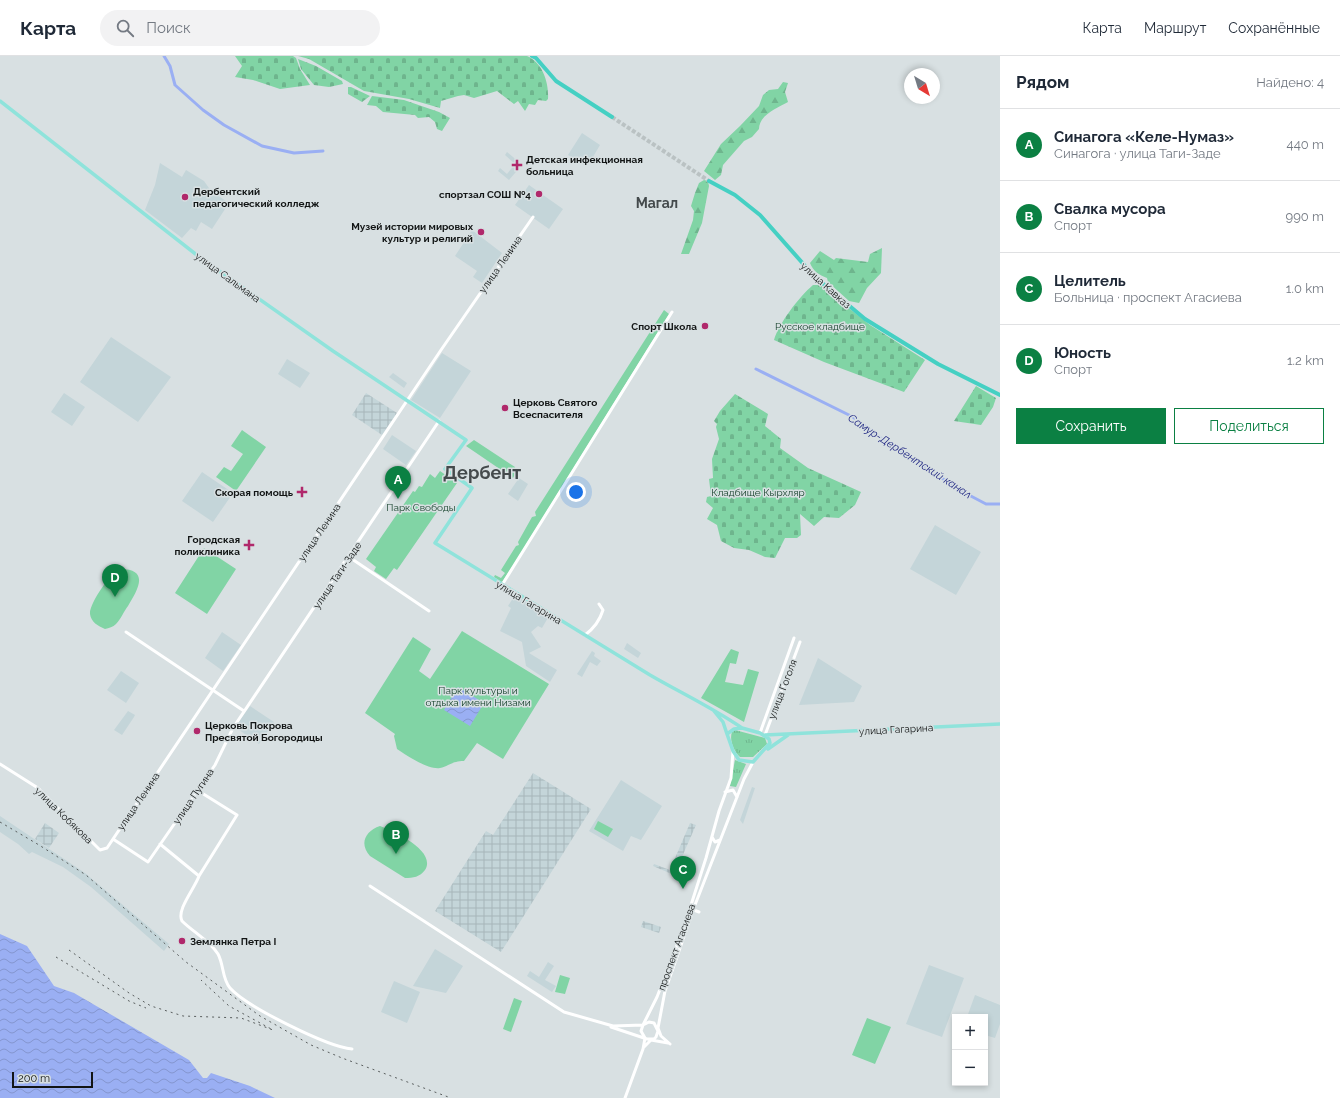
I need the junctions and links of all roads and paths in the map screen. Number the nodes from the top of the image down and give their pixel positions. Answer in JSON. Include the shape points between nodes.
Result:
{"nodes":[{"id":1,"x":532,"y":56,"type":"edge"},
{"id":2,"x":0,"y":101,"type":"edge"},
{"id":3,"x":612,"y":117,"type":"tunnel mouth"},
{"id":4,"x":709,"y":180,"type":"tunnel mouth"},
{"id":5,"x":533,"y":217,"type":"dead end"},
{"id":6,"x":672,"y":312,"type":"dead end"},
{"id":7,"x":1000,"y":394,"type":"edge"},
{"id":8,"x":407,"y":401,"type":"junction"},
{"id":9,"x":439,"y":421,"type":"junction"},
{"id":10,"x":466,"y":440,"type":"junction"},
{"id":11,"x":349,"y":557,"type":"junction"},
{"id":12,"x":502,"y":585,"type":"junction"},
{"id":13,"x":599,"y":604,"type":"dead end"},
{"id":14,"x":429,"y":611,"type":"dead end"},
{"id":15,"x":126,"y":632,"type":"dead end"},
{"id":16,"x":585,"y":635,"type":"junction"},
{"id":17,"x":794,"y":638,"type":"dead end"},
{"id":18,"x":800,"y":642,"type":"dead end"},
{"id":19,"x":213,"y":690,"type":"junction"},
{"id":20,"x":244,"y":711,"type":"junction"},
{"id":21,"x":1000,"y":724,"type":"edge"},
{"id":22,"x":233,"y":728,"type":"joint"},
{"id":23,"x":742,"y":728,"type":"junction"},
{"id":24,"x":760,"y":733,"type":"junction"},
{"id":25,"x":792,"y":733,"type":"junction"},
{"id":26,"x":728,"y":734,"type":"junction"},
{"id":27,"x":764,"y":735,"type":"junction"},
{"id":28,"x":766,"y":750,"type":"junction"},
{"id":29,"x":733,"y":751,"type":"junction"},
{"id":30,"x":753,"y":762,"type":"junction"},
{"id":31,"x":0,"y":764,"type":"edge"},
{"id":32,"x":197,"y":790,"type":"junction"},
{"id":33,"x":725,"y":792,"type":"junction"},
{"id":34,"x":737,"y":797,"type":"junction"},
{"id":35,"x":712,"y":837,"type":"junction"},
{"id":36,"x":722,"y":838,"type":"junction"},
{"id":37,"x":113,"y":839,"type":"junction"},
{"id":38,"x":160,"y":844,"type":"junction"},
{"id":39,"x":107,"y":848,"type":"joint"},
{"id":40,"x":199,"y":876,"type":"junction"},
{"id":41,"x":370,"y":886,"type":"dead end"},
{"id":42,"x":692,"y":909,"type":"junction"},
{"id":43,"x":699,"y":912,"type":"dead end"},
{"id":44,"x":603,"y":1023,"type":"junction"},
{"id":45,"x":643,"y":1025,"type":"junction"},
{"id":46,"x":658,"y":1028,"type":"junction"},
{"id":47,"x":645,"y":1038,"type":"junction"},
{"id":48,"x":651,"y":1040,"type":"junction"},
{"id":49,"x":352,"y":1049,"type":"dead end"},
{"id":50,"x":643,"y":1049,"type":"junction"},
{"id":51,"x":625,"y":1098,"type":"edge"}],
"edges":[{"from":1,"to":3,"type":"highway","via":[[556,81]]},
{"from":2,"to":8,"type":"main road","name":"улица Сальмана","via":[[198,256]]},
{"from":4,"to":7,"type":"highway","name":"улица Кавказ","via":[[735,195],[760,215],[814,276],[865,319],[938,364]]},
{"from":5,"to":8,"type":"street","name":"улица Ленина"},
{"from":6,"to":12,"type":"street"},
{"from":8,"to":9,"type":"main road","name":"улица Сальмана"},
{"from":8,"to":19,"type":"street","name":"улица Ленина"},
{"from":9,"to":10,"type":"main road","name":"улица Сальмана"},
{"from":9,"to":11,"type":"street","name":"улица Таги-Заде"},
{"from":10,"to":12,"type":"main road","name":"улица Гагарина","via":[[445,470],[472,488],[435,543]]},
{"from":10,"to":26,"type":"main road","name":"улица Гагарина","via":[[444,470],[471,488],[434,543],[671,688],[714,711]]},
{"from":11,"to":14,"type":"street"},
{"from":11,"to":20,"type":"street","name":"улица Таги-Заде"},
{"from":12,"to":16,"type":"main road","name":"улица Гагарина"},
{"from":13,"to":16,"type":"street","via":[[603,610],[602,614],[592,630]]},
{"from":15,"to":19,"type":"street"},
{"from":16,"to":23,"type":"main road","name":"улица Гагарина"},
{"from":17,"to":24,"type":"street"},
{"from":18,"to":27,"type":"street","name":"улица Гоголя"},
{"from":19,"to":20,"type":"street"},
{"from":19,"to":37,"type":"street","name":"улица Ленина"},
{"from":20,"to":22,"type":"street","name":"улица Таги-Заде"},
{"from":21,"to":25,"type":"main road","name":"улица Гагарина"},
{"from":22,"to":32,"type":"street","name":"улица Пугина","via":[[215,765]]},
{"from":23,"to":24,"type":"main road"},
{"from":23,"to":26,"type":"main road","via":[[734,729]]},
{"from":24,"to":27,"type":"main road"},
{"from":25,"to":27,"type":"main road","name":"улица Гагарина"},
{"from":25,"to":28,"type":"main road","name":"улица Гагарина"},
{"from":26,"to":29,"type":"main road"},
{"from":27,"to":28,"type":"main road","via":[[770,743]]},
{"from":28,"to":30,"type":"main road"},
{"from":29,"to":30,"type":"main road","via":[[739,760]]},
{"from":29,"to":33,"type":"street","name":"проспект Агасиева","via":[[731,778]]},
{"from":30,"to":34,"type":"street","name":"проспект Агасиева"},
{"from":31,"to":39,"type":"street","name":"улица Кобякова","via":[[38,788],[100,850]]},
{"from":32,"to":38,"type":"street","name":"улица Пугина"},
{"from":32,"to":40,"type":"street","via":[[237,815]]},
{"from":33,"to":34,"type":"street","via":[[733,790]]},
{"from":33,"to":35,"type":"street","name":"проспект Агасиева"},
{"from":34,"to":36,"type":"street","name":"проспект Агасиева"},
{"from":35,"to":36,"type":"street","via":[[716,842]]},
{"from":35,"to":42,"type":"street","name":"проспект Агасиева"},
{"from":36,"to":42,"type":"street","name":"проспект Агасиева"},
{"from":37,"to":38,"type":"street","name":"улица Пугина","via":[[148,862]]},
{"from":37,"to":39,"type":"street","name":"улица Ленина"},
{"from":38,"to":40,"type":"street"},
{"from":40,"to":49,"type":"street","via":[[180,912],[180,918],[218,954],[228,985],[272,1016],[328,1042]]},
{"from":41,"to":44,"type":"street","via":[[564,1012]]},
{"from":42,"to":43,"type":"street"},
{"from":42,"to":45,"type":"street","name":"проспект Агасиева","via":[[658,997]]},
{"from":42,"to":46,"type":"street","name":"проспект Агасиева","via":[[665,991]]},
{"from":44,"to":45,"type":"street","via":[[613,1026]]},
{"from":44,"to":47,"type":"street"},
{"from":45,"to":46,"type":"street","via":[[651,1022]]},
{"from":45,"to":47,"type":"street","via":[[641,1031]]},
{"from":46,"to":48,"type":"street","via":[[656,1037]]},
{"from":46,"to":48,"type":"street","via":[[661,1036],[670,1044]]},
{"from":47,"to":48,"type":"street"},
{"from":47,"to":50,"type":"street"},
{"from":48,"to":50,"type":"street"},
{"from":50,"to":51,"type":"street"}]}
